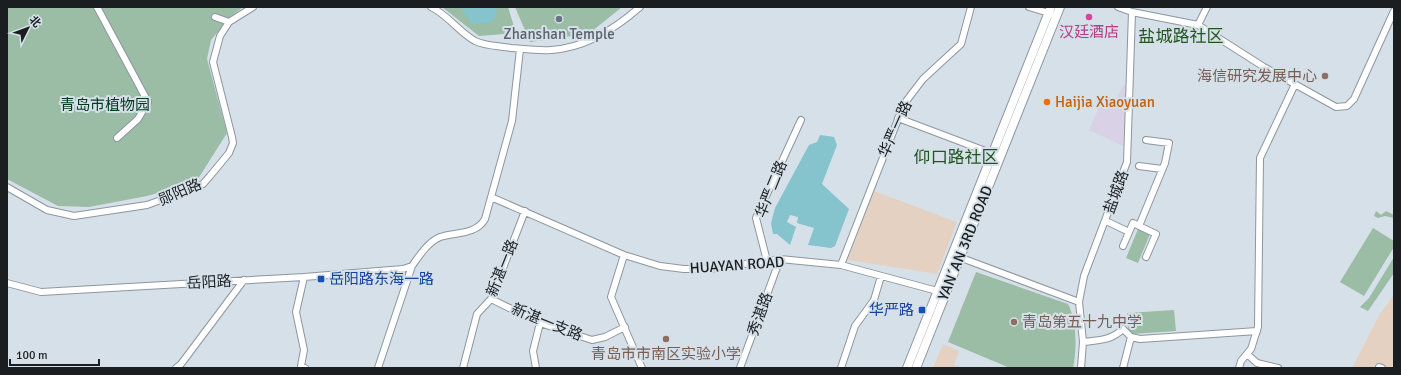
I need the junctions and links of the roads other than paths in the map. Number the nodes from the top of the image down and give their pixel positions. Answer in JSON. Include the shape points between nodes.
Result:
{"nodes":[{"id":1,"x":97,"y":7,"type":"edge"},
{"id":2,"x":253,"y":7,"type":"edge"},
{"id":3,"x":432,"y":7,"type":"edge"},
{"id":4,"x":640,"y":7,"type":"edge"},
{"id":5,"x":971,"y":7,"type":"edge"},
{"id":6,"x":1029,"y":7,"type":"edge"},
{"id":7,"x":1060,"y":7,"type":"edge"},
{"id":8,"x":1118,"y":7,"type":"edge"},
{"id":9,"x":1207,"y":7,"type":"edge"},
{"id":10,"x":1394,"y":11,"type":"edge"},
{"id":11,"x":1052,"y":12,"type":"edge"},
{"id":12,"x":1132,"y":12,"type":"junction"},
{"id":13,"x":215,"y":17,"type":"dead end"},
{"id":14,"x":229,"y":22,"type":"junction"},
{"id":15,"x":1198,"y":25,"type":"junction"},
{"id":16,"x":520,"y":49,"type":"junction"},
{"id":17,"x":1295,"y":84,"type":"junction"},
{"id":18,"x":898,"y":118,"type":"junction"},
{"id":19,"x":801,"y":120,"type":"dead end"},
{"id":20,"x":117,"y":138,"type":"dead end"},
{"id":21,"x":1146,"y":140,"type":"dead end"},
{"id":22,"x":996,"y":155,"type":"junction"},
{"id":23,"x":1139,"y":166,"type":"dead end"},
{"id":24,"x":1162,"y":169,"type":"junction"},
{"id":25,"x":7,"y":187,"type":"edge"},
{"id":26,"x":491,"y":197,"type":"junction"},
{"id":27,"x":525,"y":210,"type":"junction"},
{"id":28,"x":1106,"y":221,"type":"junction"},
{"id":29,"x":1139,"y":226,"type":"junction"},
{"id":30,"x":1129,"y":232,"type":"junction"},
{"id":31,"x":1123,"y":246,"type":"dead end"},
{"id":32,"x":624,"y":254,"type":"junction"},
{"id":33,"x":959,"y":257,"type":"junction"},
{"id":34,"x":1146,"y":257,"type":"dead end"},
{"id":35,"x":780,"y":260,"type":"junction"},
{"id":36,"x":767,"y":261,"type":"junction"},
{"id":37,"x":841,"y":265,"type":"junction"},
{"id":38,"x":412,"y":266,"type":"junction"},
{"id":39,"x":880,"y":276,"type":"junction"},
{"id":40,"x":304,"y":277,"type":"junction"},
{"id":41,"x":244,"y":280,"type":"junction"},
{"id":42,"x":7,"y":283,"type":"edge"},
{"id":43,"x":941,"y":292,"type":"junction"},
{"id":44,"x":491,"y":299,"type":"junction"},
{"id":45,"x":1079,"y":302,"type":"junction"},
{"id":46,"x":540,"y":323,"type":"junction"},
{"id":47,"x":625,"y":327,"type":"junction"},
{"id":48,"x":1257,"y":330,"type":"junction"},
{"id":49,"x":1131,"y":337,"type":"junction"},
{"id":50,"x":1083,"y":342,"type":"junction"},
{"id":51,"x":1247,"y":354,"type":"junction"},
{"id":52,"x":1124,"y":367,"type":"edge"},
{"id":53,"x":176,"y":368,"type":"edge"},
{"id":54,"x":305,"y":368,"type":"edge"},
{"id":55,"x":378,"y":368,"type":"edge"},
{"id":56,"x":463,"y":368,"type":"edge"},
{"id":57,"x":536,"y":368,"type":"edge"},
{"id":58,"x":642,"y":368,"type":"edge"},
{"id":59,"x":740,"y":368,"type":"edge"},
{"id":60,"x":841,"y":368,"type":"edge"},
{"id":61,"x":907,"y":368,"type":"edge"},
{"id":62,"x":916,"y":368,"type":"edge"},
{"id":63,"x":1081,"y":368,"type":"edge"},
{"id":64,"x":1131,"y":368,"type":"edge"},
{"id":65,"x":1239,"y":368,"type":"edge"},
{"id":66,"x":1278,"y":368,"type":"edge"}],
"edges":[{"from":1,"to":20,"type":"street","via":[[148,102],[138,119]]},
{"from":2,"to":14,"type":"street","name":"郧阳路"},
{"from":3,"to":16,"type":"street","via":[[476,41]]},
{"from":4,"to":16,"type":"street","via":[[603,34],[575,46],[551,50]]},
{"from":5,"to":18,"type":"street","name":"华严一路","via":[[961,44],[923,79],[904,104]]},
{"from":6,"to":11,"type":"street"},
{"from":7,"to":11,"type":"main road","name":"YAN´AN 3RD ROAD"},
{"from":8,"to":12,"type":"street"},
{"from":9,"to":15,"type":"street"},
{"from":10,"to":17,"type":"street","via":[[1354,99],[1347,106],[1336,107]]},
{"from":11,"to":22,"type":"main road","name":"YAN´AN 3RD ROAD"},
{"from":12,"to":15,"type":"street"},
{"from":12,"to":28,"type":"street","name":"盐城路","via":[[1127,162]]},
{"from":13,"to":14,"type":"street"},
{"from":14,"to":25,"type":"street","name":"郧阳路","via":[[220,36],[213,62],[233,144],[203,184],[147,205],[74,216],[47,210]]},
{"from":15,"to":17,"type":"street"},
{"from":16,"to":26,"type":"street","via":[[512,121]]},
{"from":17,"to":48,"type":"street","via":[[1260,158]]},
{"from":18,"to":22,"type":"street"},
{"from":18,"to":37,"type":"street","name":"华严一路"},
{"from":19,"to":36,"type":"street","name":"华严二路","via":[[756,218]]},
{"from":21,"to":24,"type":"street","via":[[1168,143]]},
{"from":22,"to":33,"type":"main road","name":"YAN´AN 3RD ROAD"},
{"from":22,"to":43,"type":"main road","name":"YAN´AN 3RD ROAD"},
{"from":23,"to":24,"type":"street"},
{"from":24,"to":29,"type":"street"},
{"from":26,"to":27,"type":"street","name":"HUAYAN ROAD"},
{"from":26,"to":38,"type":"street","via":[[482,224],[473,230],[439,238],[425,249]]},
{"from":27,"to":32,"type":"street","name":"HUAYAN ROAD"},
{"from":27,"to":44,"type":"street","name":"新湛一路"},
{"from":28,"to":30,"type":"street"},
{"from":28,"to":45,"type":"street","name":"盐城路","via":[[1084,276]]},
{"from":29,"to":30,"type":"street","via":[[1133,223]]},
{"from":29,"to":34,"type":"street","via":[[1156,234]]},
{"from":30,"to":31,"type":"street"},
{"from":32,"to":36,"type":"street","name":"HUAYAN ROAD","via":[[660,266],[684,269],[709,269]]},
{"from":32,"to":47,"type":"street","via":[[611,297]]},
{"from":33,"to":43,"type":"main road","name":"YAN´AN 3RD ROAD"},
{"from":33,"to":45,"type":"street"},
{"from":35,"to":36,"type":"street","name":"HUAYAN ROAD"},
{"from":35,"to":37,"type":"street","name":"HUAYAN ROAD"},
{"from":35,"to":59,"type":"street","name":"秀湛路"},
{"from":37,"to":39,"type":"street","name":"HUAYAN ROAD"},
{"from":38,"to":40,"type":"street","name":"岳阳路","via":[[403,269]]},
{"from":38,"to":55,"type":"street"},
{"from":39,"to":43,"type":"street","name":"HUAYAN ROAD"},
{"from":39,"to":60,"type":"street","via":[[874,300],[855,326]]},
{"from":40,"to":41,"type":"street","name":"岳阳路"},
{"from":40,"to":54,"type":"street","via":[[296,312],[304,350],[301,366]]},
{"from":41,"to":42,"type":"street","name":"岳阳路","via":[[41,292]]},
{"from":41,"to":53,"type":"street"},
{"from":43,"to":61,"type":"main road","name":"YAN´AN 3RD ROAD"},
{"from":43,"to":62,"type":"main road","name":"YAN´AN 3RD ROAD"},
{"from":44,"to":46,"type":"street","name":"新湛一支路"},
{"from":44,"to":56,"type":"street","name":"新湛一路","via":[[477,314]]},
{"from":45,"to":50,"type":"street","name":"盐城路"},
{"from":46,"to":47,"type":"street","name":"新湛一支路","via":[[592,340]]},
{"from":46,"to":57,"type":"street","via":[[533,351]]},
{"from":47,"to":58,"type":"street"},
{"from":48,"to":49,"type":"street","via":[[1140,339]]},
{"from":48,"to":51,"type":"street"},
{"from":49,"to":50,"type":"street","via":[[1123,329],[1108,339]]},
{"from":49,"to":52,"type":"street"},
{"from":50,"to":63,"type":"street","name":"盐城路"},
{"from":51,"to":65,"type":"street"},
{"from":51,"to":66,"type":"street","via":[[1258,363]]},
{"from":52,"to":64,"type":"street"}]}
